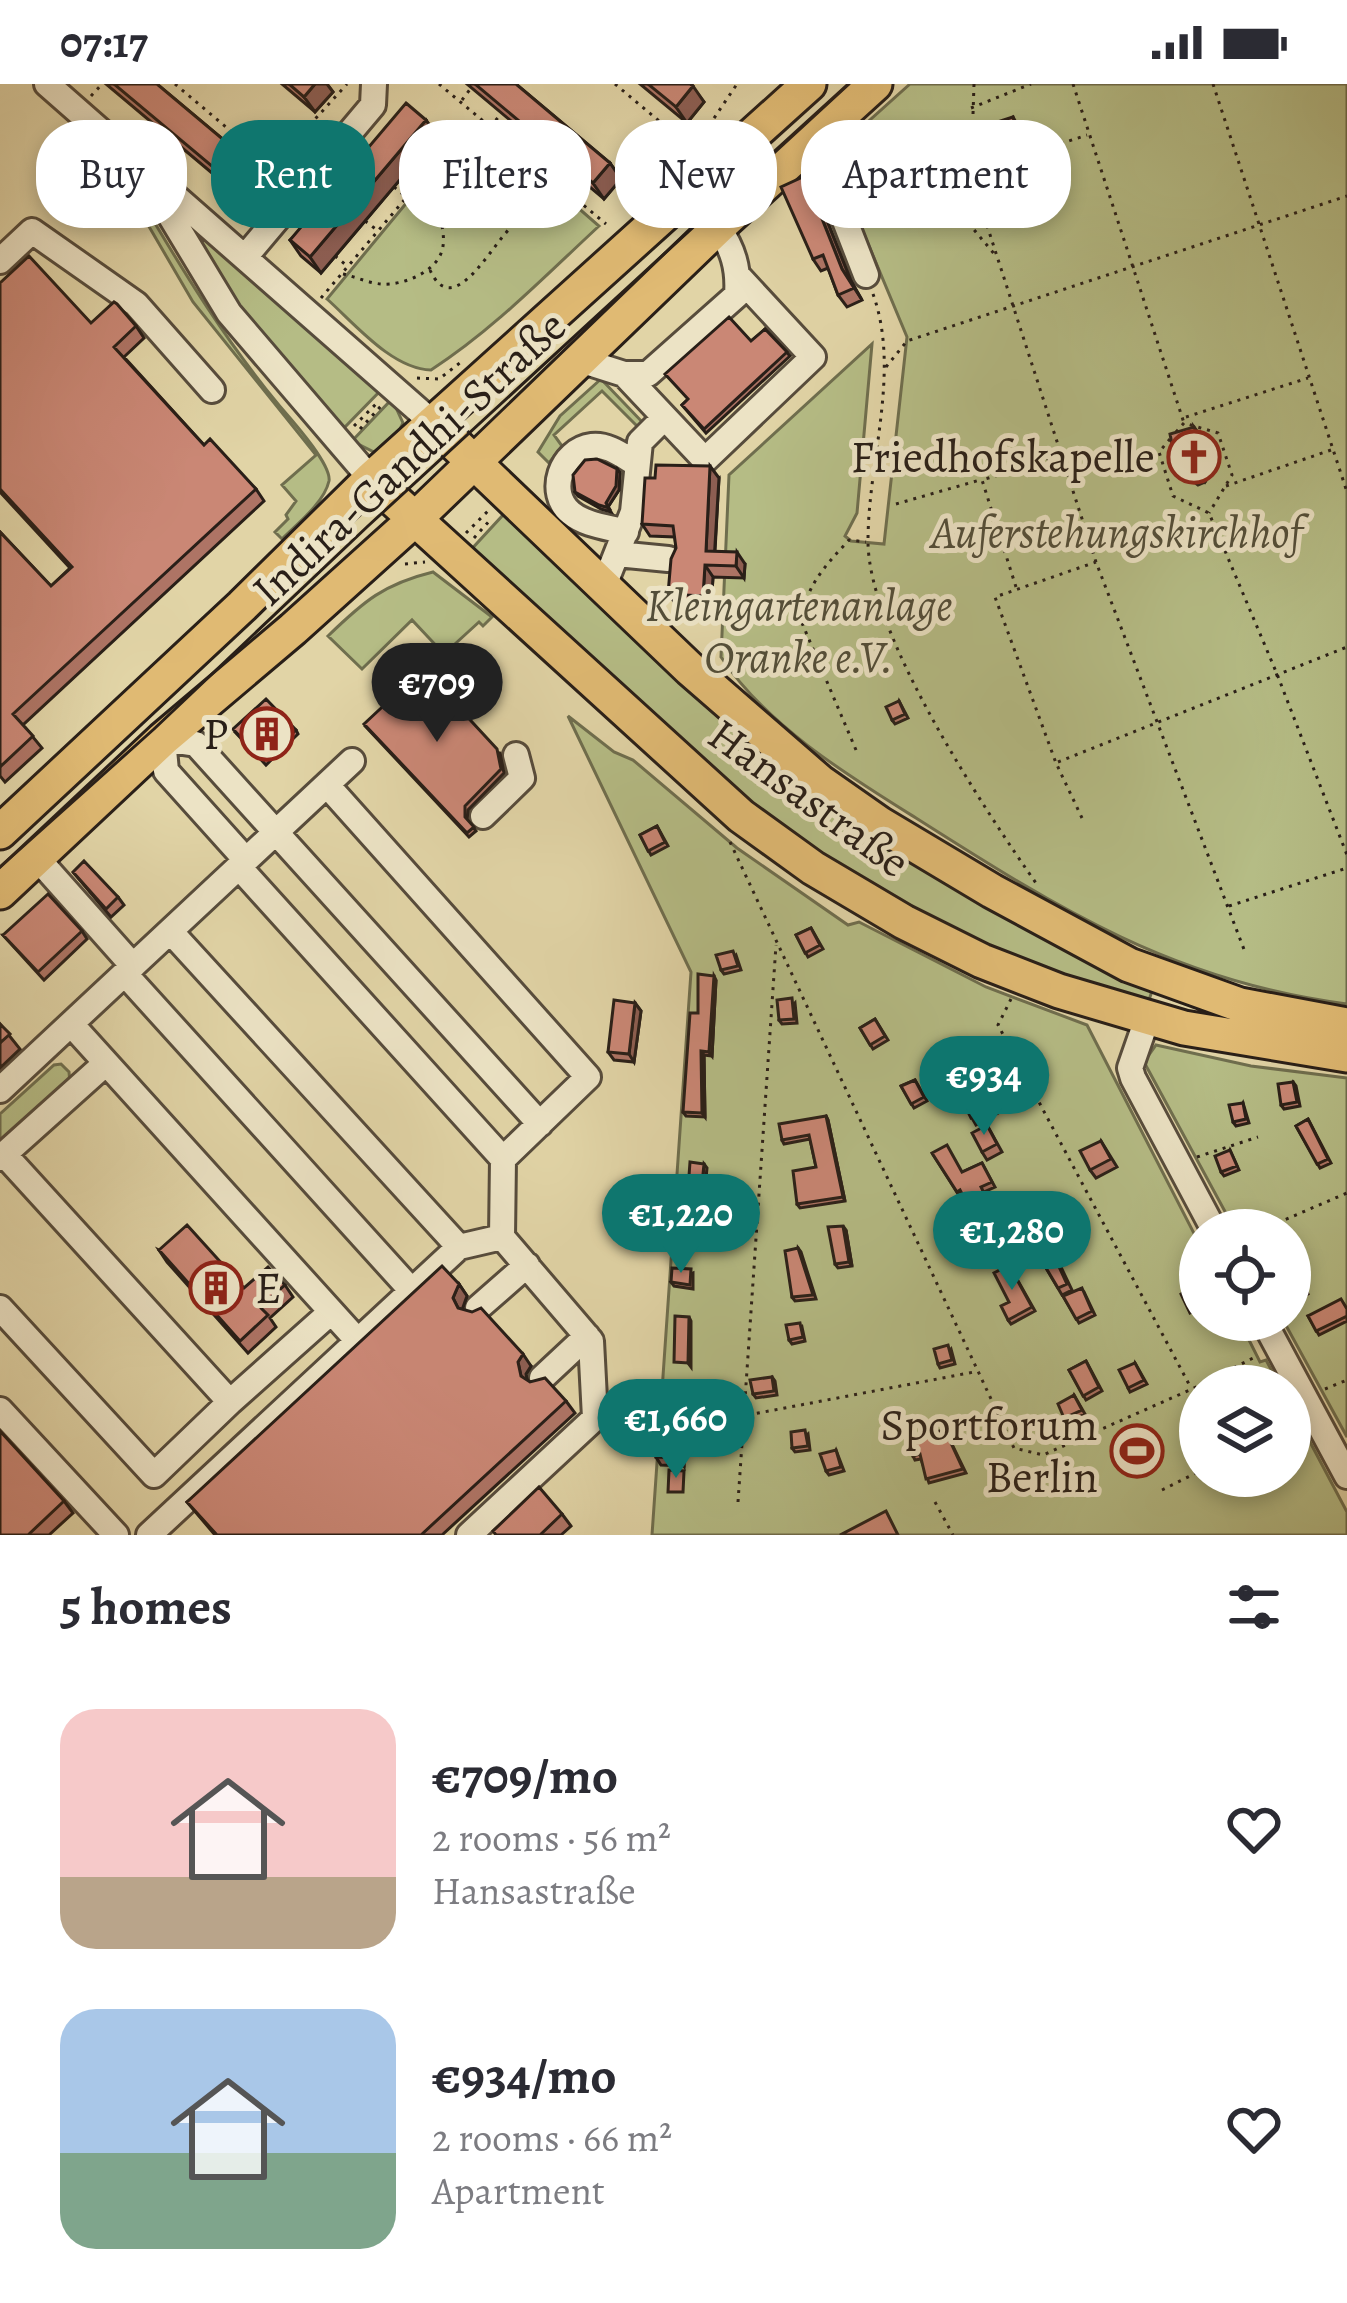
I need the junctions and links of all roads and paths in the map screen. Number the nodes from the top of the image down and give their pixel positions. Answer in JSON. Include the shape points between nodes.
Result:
{"nodes":[{"id":1,"x":47,"y":84,"type":"edge"},
{"id":2,"x":102,"y":84,"type":"edge"},
{"id":3,"x":176,"y":84,"type":"edge"},
{"id":4,"x":347,"y":84,"type":"edge"},
{"id":5,"x":374,"y":84,"type":"edge"},
{"id":6,"x":440,"y":84,"type":"edge"},
{"id":7,"x":615,"y":84,"type":"edge"},
{"id":8,"x":737,"y":84,"type":"edge"},
{"id":9,"x":809,"y":84,"type":"edge"},
{"id":10,"x":875,"y":84,"type":"edge"},
{"id":11,"x":974,"y":84,"type":"edge"},
{"id":12,"x":1030,"y":84,"type":"edge"},
{"id":13,"x":1073,"y":84,"type":"edge"},
{"id":14,"x":1213,"y":84,"type":"edge"},
{"id":15,"x":471,"y":88,"type":"edge"},
{"id":16,"x":638,"y":88,"type":"dead end"},
{"id":17,"x":189,"y":96,"type":"junction"},
{"id":18,"x":631,"y":97,"type":"junction"},
{"id":19,"x":86,"y":102,"type":"dead end"},
{"id":20,"x":460,"y":102,"type":"junction"},
{"id":21,"x":181,"y":105,"type":"edge"},
{"id":22,"x":971,"y":109,"type":"junction"},
{"id":23,"x":502,"y":113,"type":"edge"},
{"id":24,"x":668,"y":115,"type":"edge"},
{"id":25,"x":88,"y":120,"type":"edge"},
{"id":26,"x":218,"y":120,"type":"edge"},
{"id":27,"x":315,"y":120,"type":"edge"},
{"id":28,"x":482,"y":120,"type":"edge"},
{"id":29,"x":496,"y":120,"type":"edge"},
{"id":30,"x":657,"y":120,"type":"edge"},
{"id":31,"x":665,"y":120,"type":"edge"},
{"id":32,"x":713,"y":120,"type":"edge"},
{"id":33,"x":834,"y":120,"type":"edge"},
{"id":34,"x":971,"y":120,"type":"edge"},
{"id":35,"x":1089,"y":134,"type":"junction"},
{"id":36,"x":1071,"y":140,"type":"edge"},
{"id":37,"x":801,"y":150,"type":"edge"},
{"id":38,"x":777,"y":172,"type":"edge"},
{"id":39,"x":394,"y":187,"type":"dead end"},
{"id":40,"x":399,"y":192,"type":"edge"},
{"id":41,"x":1347,"y":196,"type":"edge"},
{"id":42,"x":399,"y":206,"type":"edge"},
{"id":43,"x":187,"y":207,"type":"edge"},
{"id":44,"x":591,"y":211,"type":"edge"},
{"id":45,"x":606,"y":224,"type":"dead end"},
{"id":46,"x":1259,"y":225,"type":"junction"},
{"id":47,"x":178,"y":228,"type":"edge"},
{"id":48,"x":374,"y":228,"type":"edge"},
{"id":49,"x":441,"y":228,"type":"edge"},
{"id":50,"x":509,"y":228,"type":"edge"},
{"id":51,"x":717,"y":228,"type":"edge"},
{"id":52,"x":719,"y":228,"type":"edge"},
{"id":53,"x":847,"y":228,"type":"edge"},
{"id":54,"x":973,"y":228,"type":"edge"},
{"id":55,"x":988,"y":228,"type":"edge"},
{"id":56,"x":378,"y":231,"type":"junction"},
{"id":57,"x":335,"y":256,"type":"dead end"},
{"id":58,"x":245,"y":257,"type":"junction"},
{"id":59,"x":998,"y":257,"type":"junction"},
{"id":60,"x":0,"y":261,"type":"edge"},
{"id":61,"x":348,"y":266,"type":"junction"},
{"id":62,"x":1132,"y":266,"type":"junction"},
{"id":63,"x":429,"y":268,"type":"junction"},
{"id":64,"x":342,"y":274,"type":"junction"},
{"id":65,"x":866,"y":275,"type":"joint"},
{"id":66,"x":739,"y":277,"type":"junction"},
{"id":67,"x":320,"y":300,"type":"dead end"},
{"id":68,"x":1013,"y":304,"type":"junction"},
{"id":69,"x":580,"y":360,"type":"junction"},
{"id":70,"x":452,"y":370,"type":"dead end"},
{"id":71,"x":883,"y":371,"type":"junction"},
{"id":72,"x":624,"y":374,"type":"junction"},
{"id":73,"x":415,"y":377,"type":"dead end"},
{"id":74,"x":1310,"y":378,"type":"junction"},
{"id":75,"x":212,"y":390,"type":"dead end"},
{"id":76,"x":388,"y":395,"type":"dead end"},
{"id":77,"x":664,"y":418,"type":"junction"},
{"id":78,"x":1183,"y":421,"type":"junction"},
{"id":79,"x":433,"y":423,"type":"junction"},
{"id":80,"x":349,"y":436,"type":"dead end"},
{"id":81,"x":1332,"y":450,"type":"junction"},
{"id":82,"x":1062,"y":456,"type":"junction"},
{"id":83,"x":473,"y":463,"type":"junction"},
{"id":84,"x":637,"y":464,"type":"junction"},
{"id":85,"x":370,"y":479,"type":"junction"},
{"id":86,"x":982,"y":480,"type":"junction"},
{"id":87,"x":1225,"y":486,"type":"junction"},
{"id":88,"x":1347,"y":492,"type":"edge"},
{"id":89,"x":896,"y":504,"type":"dead end"},
{"id":90,"x":491,"y":507,"type":"dead end"},
{"id":91,"x":499,"y":511,"type":"dead end"},
{"id":92,"x":1209,"y":513,"type":"junction"},
{"id":93,"x":414,"y":520,"type":"junction"},
{"id":94,"x":459,"y":540,"type":"dead end"},
{"id":95,"x":868,"y":542,"type":"junction"},
{"id":96,"x":621,"y":543,"type":"junction"},
{"id":97,"x":465,"y":548,"type":"dead end"},
{"id":98,"x":668,"y":559,"type":"edge"},
{"id":99,"x":1096,"y":562,"type":"junction"},
{"id":100,"x":433,"y":563,"type":"dead end"},
{"id":101,"x":405,"y":564,"type":"dead end"},
{"id":102,"x":603,"y":588,"type":"junction"},
{"id":103,"x":1017,"y":589,"type":"junction"},
{"id":104,"x":1347,"y":647,"type":"edge"},
{"id":105,"x":1277,"y":674,"type":"junction"},
{"id":106,"x":134,"y":708,"type":"junction"},
{"id":107,"x":1157,"y":722,"type":"junction"},
{"id":108,"x":163,"y":739,"type":"junction"},
{"id":109,"x":856,"y":750,"type":"dead end"},
{"id":110,"x":516,"y":755,"type":"dead end"},
{"id":111,"x":352,"y":760,"type":"dead end"},
{"id":112,"x":1056,"y":763,"type":"junction"},
{"id":113,"x":327,"y":784,"type":"junction"},
{"id":114,"x":483,"y":816,"type":"dead end"},
{"id":115,"x":1082,"y":818,"type":"dead end"},
{"id":116,"x":277,"y":831,"type":"junction"},
{"id":117,"x":0,"y":832,"type":"edge"},
{"id":118,"x":729,"y":841,"type":"dead end"},
{"id":119,"x":1347,"y":855,"type":"edge"},
{"id":120,"x":37,"y":858,"type":"junction"},
{"id":121,"x":242,"y":864,"type":"junction"},
{"id":122,"x":1347,"y":868,"type":"edge"},
{"id":123,"x":1037,"y":885,"type":"dead end"},
{"id":124,"x":0,"y":892,"type":"edge"},
{"id":125,"x":1228,"y":906,"type":"junction"},
{"id":126,"x":170,"y":931,"type":"junction"},
{"id":127,"x":776,"y":943,"type":"junction"},
{"id":128,"x":1245,"y":952,"type":"dead end"},
{"id":129,"x":129,"y":970,"type":"junction"},
{"id":130,"x":1011,"y":998,"type":"dead end"},
{"id":131,"x":1147,"y":1019,"type":"junction"},
{"id":132,"x":71,"y":1024,"type":"junction"},
{"id":133,"x":1347,"y":1025,"type":"edge"},
{"id":134,"x":1347,"y":1055,"type":"edge"},
{"id":135,"x":106,"y":1063,"type":"junction"},
{"id":136,"x":0,"y":1090,"type":"edge"},
{"id":137,"x":540,"y":1124,"type":"junction"},
{"id":138,"x":1258,"y":1137,"type":"dead end"},
{"id":139,"x":2,"y":1156,"type":"edge"},
{"id":140,"x":503,"y":1159,"type":"junction"},
{"id":141,"x":1192,"y":1159,"type":"dead end"},
{"id":142,"x":1347,"y":1193,"type":"edge"},
{"id":143,"x":1203,"y":1209,"type":"edge"},
{"id":144,"x":1310,"y":1209,"type":"edge"},
{"id":145,"x":502,"y":1237,"type":"junction"},
{"id":146,"x":459,"y":1247,"type":"junction"},
{"id":147,"x":526,"y":1265,"type":"junction"},
{"id":148,"x":412,"y":1291,"type":"junction"},
{"id":149,"x":0,"y":1308,"type":"edge"},
{"id":150,"x":478,"y":1308,"type":"edge"},
{"id":151,"x":331,"y":1312,"type":"junction"},
{"id":152,"x":587,"y":1336,"type":"junction"},
{"id":153,"x":358,"y":1341,"type":"junction"},
{"id":154,"x":1266,"y":1341,"type":"edge"},
{"id":155,"x":1267,"y":1351,"type":"junction"},
{"id":156,"x":1179,"y":1365,"type":"edge"},
{"id":157,"x":1239,"y":1365,"type":"edge"},
{"id":158,"x":976,"y":1372,"type":"junction"},
{"id":159,"x":542,"y":1378,"type":"edge"},
{"id":160,"x":1347,"y":1380,"type":"edge"},
{"id":161,"x":1318,"y":1392,"type":"dead end"},
{"id":162,"x":1179,"y":1395,"type":"edge"},
{"id":163,"x":230,"y":1402,"type":"junction"},
{"id":164,"x":0,"y":1410,"type":"edge"},
{"id":165,"x":744,"y":1416,"type":"junction"},
{"id":166,"x":1347,"y":1476,"type":"edge"},
{"id":167,"x":1179,"y":1482,"type":"edge"},
{"id":168,"x":1162,"y":1490,"type":"dead end"},
{"id":169,"x":738,"y":1502,"type":"dead end"},
{"id":170,"x":935,"y":1502,"type":"dead end"},
{"id":171,"x":116,"y":1535,"type":"edge"},
{"id":172,"x":149,"y":1535,"type":"edge"},
{"id":173,"x":470,"y":1535,"type":"edge"},
{"id":174,"x":953,"y":1535,"type":"edge"}],
"edges":[{"from":1,"to":25,"type":"street"},
{"from":2,"to":19,"type":"path"},
{"from":3,"to":17,"type":"path"},
{"from":4,"to":27,"type":"path"},
{"from":5,"to":58,"type":"street","via":[[373,105]]},
{"from":6,"to":20,"type":"path"},
{"from":7,"to":18,"type":"path"},
{"from":8,"to":32,"type":"path"},
{"from":9,"to":79,"type":"main road","name":"Indira-Gandhi-Straße"},
{"from":10,"to":33,"type":"main road","name":"Indira-Gandhi-Straße"},
{"from":11,"to":22,"type":"path"},
{"from":12,"to":22,"type":"path"},
{"from":13,"to":35,"type":"path"},
{"from":14,"to":46,"type":"path"},
{"from":15,"to":20,"type":"path"},
{"from":16,"to":18,"type":"path"},
{"from":17,"to":21,"type":"path"},
{"from":17,"to":26,"type":"path"},
{"from":18,"to":30,"type":"path"},
{"from":20,"to":28,"type":"path"},
{"from":22,"to":34,"type":"path"},
{"from":23,"to":29,"type":"path"},
{"from":24,"to":31,"type":"path"},
{"from":35,"to":36,"type":"path"},
{"from":35,"to":62,"type":"path"},
{"from":37,"to":38,"type":"main road","name":"Indira-Gandhi-Straße"},
{"from":39,"to":40,"type":"path"},
{"from":41,"to":46,"type":"path"},
{"from":42,"to":56,"type":"path"},
{"from":43,"to":58,"type":"street"},
{"from":44,"to":45,"type":"path"},
{"from":46,"to":62,"type":"path"},
{"from":46,"to":74,"type":"path"},
{"from":47,"to":85,"type":"street","via":[[229,313]]},
{"from":48,"to":56,"type":"path"},
{"from":49,"to":63,"type":"path","via":[[443,247]]},
{"from":50,"to":63,"type":"path","via":[[457,286],[444,286]]},
{"from":51,"to":69,"type":"main road","name":"Indira-Gandhi-Straße"},
{"from":52,"to":66,"type":"street"},
{"from":53,"to":65,"type":"street"},
{"from":54,"to":59,"type":"path"},
{"from":55,"to":59,"type":"path"},
{"from":56,"to":61,"type":"path"},
{"from":57,"to":61,"type":"path"},
{"from":58,"to":79,"type":"street"},
{"from":59,"to":68,"type":"path"},
{"from":60,"to":75,"type":"street","via":[[32,231],[136,304]]},
{"from":61,"to":64,"type":"path"},
{"from":62,"to":68,"type":"path"},
{"from":62,"to":78,"type":"path"},
{"from":63,"to":64,"type":"path","via":[[383,284]]},
{"from":64,"to":67,"type":"path"},
{"from":65,"to":71,"type":"path","via":[[883,322]]},
{"from":66,"to":72,"type":"street","via":[[737,295],[648,374]]},
{"from":66,"to":77,"type":"street","via":[[813,357],[705,460]]},
{"from":68,"to":71,"type":"path","via":[[907,341]]},
{"from":68,"to":82,"type":"path"},
{"from":69,"to":72,"type":"street"},
{"from":69,"to":83,"type":"main road","name":"Indira-Gandhi-Straße"},
{"from":70,"to":73,"type":"path","via":[[433,381]]},
{"from":71,"to":95,"type":"path"},
{"from":72,"to":77,"type":"street"},
{"from":74,"to":78,"type":"path"},
{"from":74,"to":81,"type":"path"},
{"from":76,"to":80,"type":"path"},
{"from":77,"to":84,"type":"street","via":[[640,442]]},
{"from":78,"to":87,"type":"path","via":[[1218,433],[1232,475]]},
{"from":78,"to":92,"type":"path","via":[[1159,452],[1172,496]]},
{"from":79,"to":83,"type":"main road","name":"Hansastraße"},
{"from":79,"to":85,"type":"main road","name":"Indira-Gandhi-Straße"},
{"from":81,"to":87,"type":"path"},
{"from":81,"to":88,"type":"path"},
{"from":82,"to":86,"type":"path"},
{"from":82,"to":99,"type":"path"},
{"from":83,"to":93,"type":"main road","name":"Indira-Gandhi-Straße"},
{"from":83,"to":102,"type":"main road","name":"Hansastraße"},
{"from":84,"to":96,"type":"street"},
{"from":84,"to":96,"type":"street","via":[[609,448],[585,447],[556,486],[562,505]]},
{"from":85,"to":93,"type":"main road","name":"Hansastraße"},
{"from":85,"to":106,"type":"main road","name":"Indira-Gandhi-Straße"},
{"from":86,"to":89,"type":"path"},
{"from":86,"to":103,"type":"path"},
{"from":87,"to":92,"type":"path"},
{"from":90,"to":94,"type":"path"},
{"from":91,"to":97,"type":"path"},
{"from":92,"to":105,"type":"path"},
{"from":93,"to":108,"type":"main road","name":"Indira-Gandhi-Straße"},
{"from":93,"to":131,"type":"main road","name":"Hansastraße","via":[[741,816],[813,868],[982,961]]},
{"from":95,"to":109,"type":"path","via":[[849,540],[803,602],[802,622]]},
{"from":95,"to":123,"type":"path","via":[[890,632],[996,828]]},
{"from":96,"to":98,"type":"street"},
{"from":96,"to":102,"type":"street"},
{"from":99,"to":103,"type":"path"},
{"from":99,"to":107,"type":"path"},
{"from":100,"to":101,"type":"path"},
{"from":102,"to":133,"type":"main road","name":"Hansastraße","via":[[820,782],[992,891],[1195,992]]},
{"from":103,"to":112,"type":"path","via":[[995,597]]},
{"from":104,"to":105,"type":"path"},
{"from":105,"to":107,"type":"path"},
{"from":105,"to":119,"type":"path"},
{"from":106,"to":108,"type":"main road"},
{"from":106,"to":117,"type":"main road","name":"Indira-Gandhi-Straße"},
{"from":107,"to":112,"type":"path"},
{"from":107,"to":125,"type":"path"},
{"from":108,"to":116,"type":"street","via":[[196,743]]},
{"from":108,"to":120,"type":"main road","name":"Indira-Gandhi-Straße"},
{"from":108,"to":121,"type":"street","via":[[166,771]]},
{"from":110,"to":114,"type":"street","via":[[522,778]]},
{"from":111,"to":113,"type":"street"},
{"from":112,"to":115,"type":"path"},
{"from":113,"to":116,"type":"street"},
{"from":113,"to":137,"type":"street","via":[[588,1077]]},
{"from":116,"to":121,"type":"street"},
{"from":116,"to":137,"type":"street"},
{"from":118,"to":127,"type":"path"},
{"from":120,"to":124,"type":"main road","name":"Indira-Gandhi-Straße"},
{"from":120,"to":129,"type":"street"},
{"from":121,"to":126,"type":"street"},
{"from":121,"to":140,"type":"street"},
{"from":122,"to":125,"type":"path"},
{"from":125,"to":128,"type":"path"},
{"from":126,"to":129,"type":"street"},
{"from":126,"to":146,"type":"street"},
{"from":127,"to":158,"type":"path"},
{"from":127,"to":165,"type":"path"},
{"from":129,"to":132,"type":"street"},
{"from":129,"to":148,"type":"street"},
{"from":130,"to":156,"type":"path","via":[[998,1024]]},
{"from":131,"to":134,"type":"main road","name":"Hansastraße"},
{"from":131,"to":143,"type":"street","via":[[1130,1068]]},
{"from":132,"to":135,"type":"street"},
{"from":132,"to":136,"type":"street"},
{"from":135,"to":139,"type":"street"},
{"from":135,"to":151,"type":"street"},
{"from":137,"to":140,"type":"street"},
{"from":138,"to":141,"type":"path"},
{"from":139,"to":163,"type":"street"},
{"from":140,"to":145,"type":"street"},
{"from":142,"to":144,"type":"path"},
{"from":145,"to":146,"type":"street"},
{"from":145,"to":147,"type":"street"},
{"from":146,"to":148,"type":"street"},
{"from":147,"to":150,"type":"street"},
{"from":147,"to":152,"type":"street"},
{"from":148,"to":153,"type":"street"},
{"from":149,"to":163,"type":"street","via":[[154,1475]]},
{"from":151,"to":153,"type":"street"},
{"from":151,"to":163,"type":"street"},
{"from":152,"to":159,"type":"street"},
{"from":152,"to":173,"type":"street","via":[[596,1418]]},
{"from":153,"to":172,"type":"street"},
{"from":154,"to":155,"type":"street"},
{"from":155,"to":157,"type":"path"},
{"from":155,"to":166,"type":"street"},
{"from":158,"to":162,"type":"path","via":[[1014,1448],[1042,1454]]},
{"from":158,"to":165,"type":"path"},
{"from":160,"to":161,"type":"path"},
{"from":164,"to":171,"type":"street"},
{"from":165,"to":169,"type":"path"},
{"from":167,"to":168,"type":"path"},
{"from":170,"to":174,"type":"path"}]}
